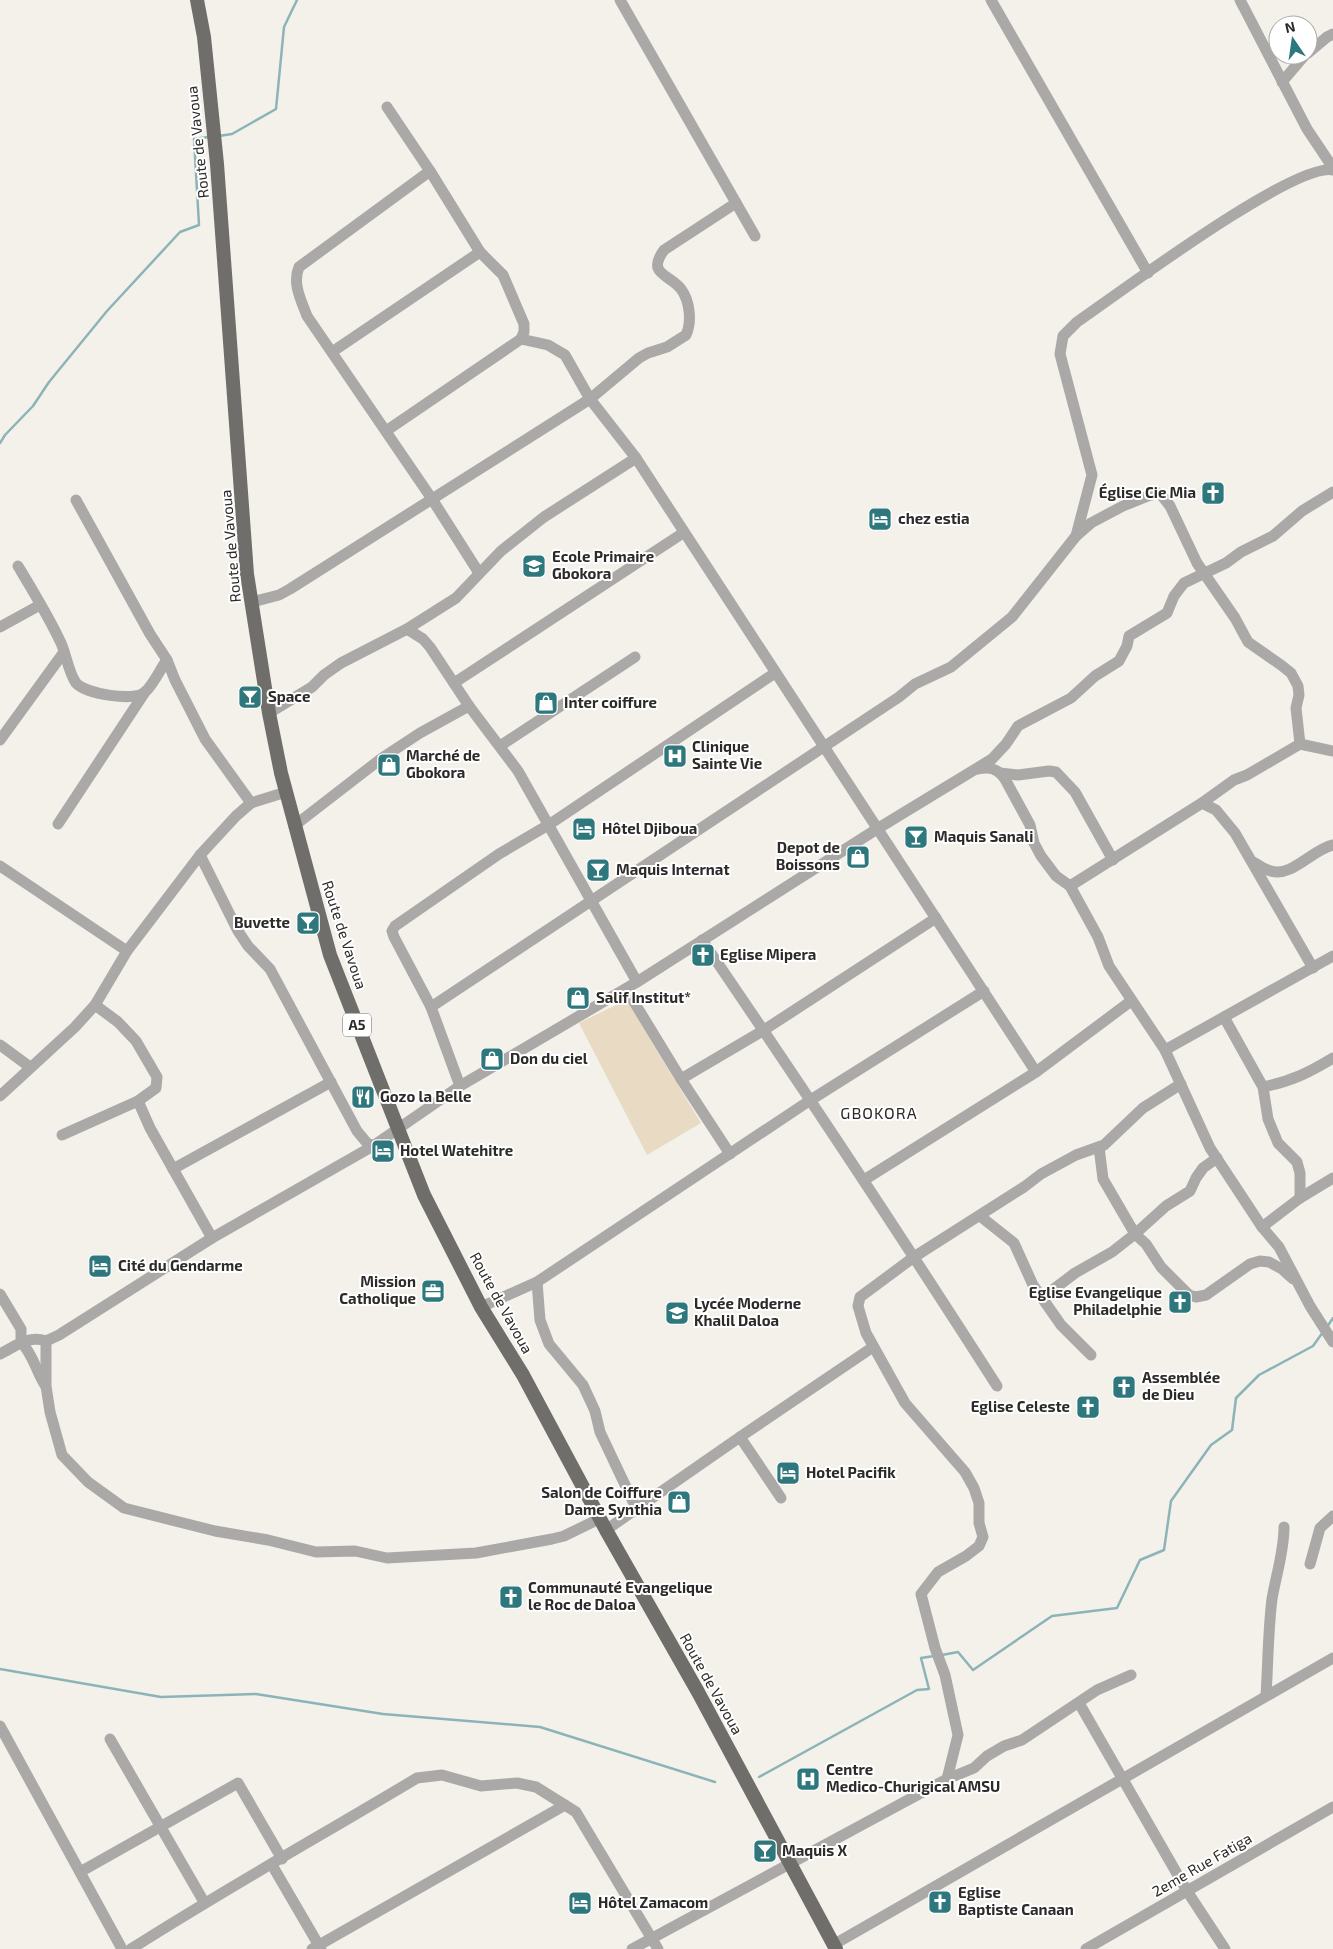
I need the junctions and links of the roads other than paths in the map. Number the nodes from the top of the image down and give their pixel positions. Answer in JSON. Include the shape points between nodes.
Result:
{"nodes":[{"id":1,"x":198,"y":0,"type":"edge"},
{"id":2,"x":620,"y":0,"type":"edge"},
{"id":3,"x":991,"y":0,"type":"edge"},
{"id":4,"x":1240,"y":0,"type":"edge"},
{"id":5,"x":1333,"y":34,"type":"edge"},
{"id":6,"x":1318,"y":45,"type":"edge"},
{"id":7,"x":1297,"y":65,"type":"edge"},
{"id":8,"x":1282,"y":82,"type":"junction"},
{"id":9,"x":387,"y":107,"type":"dead end"},
{"id":10,"x":1333,"y":169,"type":"edge"},
{"id":11,"x":430,"y":171,"type":"junction"},
{"id":12,"x":736,"y":203,"type":"junction"},
{"id":13,"x":755,"y":236,"type":"dead end"},
{"id":14,"x":480,"y":252,"type":"junction"},
{"id":15,"x":1148,"y":273,"type":"junction"},
{"id":16,"x":521,"y":339,"type":"junction"},
{"id":17,"x":332,"y":352,"type":"junction"},
{"id":18,"x":590,"y":399,"type":"junction"},
{"id":19,"x":386,"y":431,"type":"junction"},
{"id":20,"x":636,"y":458,"type":"junction"},
{"id":21,"x":1333,"y":492,"type":"edge"},
{"id":22,"x":432,"y":499,"type":"junction"},
{"id":23,"x":76,"y":500,"type":"dead end"},
{"id":24,"x":683,"y":533,"type":"junction"},
{"id":25,"x":1076,"y":536,"type":"junction"},
{"id":26,"x":18,"y":566,"type":"dead end"},
{"id":27,"x":479,"y":573,"type":"junction"},
{"id":28,"x":1204,"y":573,"type":"junction"},
{"id":29,"x":252,"y":602,"type":"junction"},
{"id":30,"x":40,"y":605,"type":"junction"},
{"id":31,"x":0,"y":627,"type":"edge"},
{"id":32,"x":407,"y":629,"type":"junction"},
{"id":33,"x":64,"y":652,"type":"junction"},
{"id":34,"x":635,"y":657,"type":"dead end"},
{"id":35,"x":167,"y":660,"type":"junction"},
{"id":36,"x":775,"y":673,"type":"junction"},
{"id":37,"x":454,"y":683,"type":"junction"},
{"id":38,"x":145,"y":692,"type":"junction"},
{"id":39,"x":470,"y":706,"type":"junction"},
{"id":40,"x":269,"y":713,"type":"junction"},
{"id":41,"x":0,"y":740,"type":"edge"},
{"id":42,"x":1300,"y":744,"type":"junction"},
{"id":43,"x":500,"y":746,"type":"junction"},
{"id":44,"x":824,"y":746,"type":"junction"},
{"id":45,"x":1333,"y":751,"type":"edge"},
{"id":46,"x":973,"y":771,"type":"junction"},
{"id":47,"x":1000,"y":773,"type":"junction"},
{"id":48,"x":286,"y":792,"type":"junction"},
{"id":49,"x":251,"y":803,"type":"junction"},
{"id":50,"x":1202,"y":803,"type":"junction"},
{"id":51,"x":58,"y":824,"type":"dead end"},
{"id":52,"x":550,"y":824,"type":"junction"},
{"id":53,"x":294,"y":826,"type":"junction"},
{"id":54,"x":877,"y":829,"type":"junction"},
{"id":55,"x":1333,"y":845,"type":"edge"},
{"id":56,"x":200,"y":855,"type":"junction"},
{"id":57,"x":1113,"y":860,"type":"junction"},
{"id":58,"x":1253,"y":862,"type":"junction"},
{"id":59,"x":0,"y":866,"type":"edge"},
{"id":60,"x":1070,"y":886,"type":"junction"},
{"id":61,"x":591,"y":900,"type":"junction"},
{"id":62,"x":936,"y":918,"type":"junction"},
{"id":63,"x":702,"y":940,"type":"junction"},
{"id":64,"x":127,"y":951,"type":"junction"},
{"id":65,"x":1333,"y":956,"type":"edge"},
{"id":66,"x":1313,"y":968,"type":"junction"},
{"id":67,"x":637,"y":982,"type":"junction"},
{"id":68,"x":626,"y":988,"type":"junction"},
{"id":69,"x":984,"y":991,"type":"junction"},
{"id":70,"x":1132,"y":1000,"type":"junction"},
{"id":71,"x":95,"y":1005,"type":"junction"},
{"id":72,"x":431,"y":1007,"type":"junction"},
{"id":73,"x":1224,"y":1017,"type":"junction"},
{"id":74,"x":764,"y":1030,"type":"junction"},
{"id":75,"x":0,"y":1045,"type":"edge"},
{"id":76,"x":1165,"y":1050,"type":"junction"},
{"id":77,"x":1333,"y":1058,"type":"edge"},
{"id":78,"x":30,"y":1067,"type":"junction"},
{"id":79,"x":1036,"y":1072,"type":"junction"},
{"id":80,"x":681,"y":1079,"type":"junction"},
{"id":81,"x":331,"y":1082,"type":"junction"},
{"id":82,"x":1181,"y":1084,"type":"junction"},
{"id":83,"x":460,"y":1086,"type":"junction"},
{"id":84,"x":1263,"y":1087,"type":"junction"},
{"id":85,"x":0,"y":1096,"type":"edge"},
{"id":86,"x":138,"y":1101,"type":"junction"},
{"id":87,"x":809,"y":1101,"type":"junction"},
{"id":88,"x":397,"y":1128,"type":"junction"},
{"id":89,"x":62,"y":1135,"type":"dead end"},
{"id":90,"x":373,"y":1146,"type":"junction"},
{"id":91,"x":1099,"y":1147,"type":"junction"},
{"id":92,"x":730,"y":1154,"type":"junction"},
{"id":93,"x":1217,"y":1158,"type":"junction"},
{"id":94,"x":173,"y":1170,"type":"junction"},
{"id":95,"x":1333,"y":1178,"type":"edge"},
{"id":96,"x":864,"y":1180,"type":"junction"},
{"id":97,"x":1300,"y":1198,"type":"junction"},
{"id":98,"x":980,"y":1216,"type":"junction"},
{"id":99,"x":1262,"y":1226,"type":"junction"},
{"id":100,"x":1135,"y":1234,"type":"junction"},
{"id":101,"x":212,"y":1238,"type":"junction"},
{"id":102,"x":914,"y":1257,"type":"junction"},
{"id":103,"x":537,"y":1282,"type":"junction"},
{"id":104,"x":1303,"y":1291,"type":"junction"},
{"id":105,"x":0,"y":1294,"type":"edge"},
{"id":106,"x":1042,"y":1298,"type":"junction"},
{"id":107,"x":481,"y":1307,"type":"junction"},
{"id":108,"x":46,"y":1341,"type":"junction"},
{"id":109,"x":21,"y":1342,"type":"junction"},
{"id":110,"x":1333,"y":1342,"type":"edge"},
{"id":111,"x":873,"y":1347,"type":"junction"},
{"id":112,"x":0,"y":1354,"type":"edge"},
{"id":113,"x":1091,"y":1355,"type":"dead end"},
{"id":114,"x":46,"y":1386,"type":"junction"},
{"id":115,"x":998,"y":1386,"type":"dead end"},
{"id":116,"x":740,"y":1437,"type":"junction"},
{"id":117,"x":781,"y":1498,"type":"dead end"},
{"id":118,"x":636,"y":1508,"type":"junction"},
{"id":119,"x":1333,"y":1516,"type":"edge"},
{"id":120,"x":604,"y":1524,"type":"junction"},
{"id":121,"x":1284,"y":1527,"type":"dead end"},
{"id":122,"x":1310,"y":1564,"type":"dead end"},
{"id":123,"x":1333,"y":1658,"type":"edge"},
{"id":124,"x":1131,"y":1674,"type":"dead end"},
{"id":125,"x":1266,"y":1696,"type":"junction"},
{"id":126,"x":1079,"y":1703,"type":"junction"},
{"id":127,"x":0,"y":1726,"type":"edge"},
{"id":128,"x":110,"y":1739,"type":"dead end"},
{"id":129,"x":1123,"y":1778,"type":"junction"},
{"id":130,"x":947,"y":1779,"type":"junction"},
{"id":131,"x":564,"y":1805,"type":"junction"},
{"id":132,"x":1333,"y":1807,"type":"edge"},
{"id":133,"x":161,"y":1826,"type":"junction"},
{"id":134,"x":277,"y":1862,"type":"junction"},
{"id":135,"x":789,"y":1863,"type":"junction"},
{"id":136,"x":80,"y":1872,"type":"junction"},
{"id":137,"x":1187,"y":1891,"type":"junction"},
{"id":138,"x":204,"y":1902,"type":"junction"},
{"id":139,"x":651,"y":1938,"type":"junction"},
{"id":140,"x":835,"y":1947,"type":"edge"},
{"id":141,"x":317,"y":1948,"type":"edge"},
{"id":142,"x":122,"y":1949,"type":"edge"},
{"id":143,"x":131,"y":1949,"type":"edge"},
{"id":144,"x":632,"y":1949,"type":"edge"},
{"id":145,"x":658,"y":1949,"type":"edge"},
{"id":146,"x":1086,"y":1949,"type":"edge"},
{"id":147,"x":1225,"y":1949,"type":"edge"}],
"edges":[{"from":1,"to":29,"type":"main road","name":"Route de Vavoua","number":"A5","via":[[218,164],[247,574]]},
{"from":2,"to":12,"type":"street"},
{"from":3,"to":15,"type":"street"},
{"from":4,"to":8,"type":"street"},
{"from":5,"to":6,"type":"street"},
{"from":7,"to":8,"type":"street"},
{"from":8,"to":10,"type":"street"},
{"from":9,"to":11,"type":"street"},
{"from":10,"to":15,"type":"street","via":[[1320,169],[1292,180],[1210,229]]},
{"from":11,"to":14,"type":"street"},
{"from":11,"to":17,"type":"street","via":[[298,267],[295,283],[307,316]]},
{"from":12,"to":13,"type":"street"},
{"from":12,"to":18,"type":"street","via":[[664,250],[658,258],[659,272],[681,289],[684,296],[690,318],[686,335],[639,358]]},
{"from":14,"to":16,"type":"street","via":[[503,275],[524,324]]},
{"from":14,"to":17,"type":"street"},
{"from":15,"to":25,"type":"street","via":[[1077,322],[1063,336],[1060,354],[1092,475]]},
{"from":16,"to":18,"type":"street","via":[[548,345],[565,355]]},
{"from":16,"to":19,"type":"street"},
{"from":17,"to":19,"type":"street"},
{"from":18,"to":20,"type":"street"},
{"from":18,"to":22,"type":"street"},
{"from":19,"to":22,"type":"street"},
{"from":20,"to":24,"type":"street"},
{"from":20,"to":27,"type":"street","via":[[544,517]]},
{"from":21,"to":28,"type":"street","via":[[1302,511],[1273,536]]},
{"from":22,"to":27,"type":"street"},
{"from":22,"to":29,"type":"street","via":[[290,589]]},
{"from":23,"to":35,"type":"street"},
{"from":24,"to":36,"type":"street"},
{"from":24,"to":37,"type":"street"},
{"from":25,"to":28,"type":"street","via":[[1091,523],[1158,493],[1170,506]]},
{"from":25,"to":44,"type":"street","via":[[1012,617],[972,652],[951,668],[916,684]]},
{"from":26,"to":30,"type":"street"},
{"from":27,"to":32,"type":"street","via":[[456,598]]},
{"from":28,"to":42,"type":"street","via":[[1248,642],[1281,665],[1298,686],[1296,708]]},
{"from":28,"to":46,"type":"street","via":[[1184,583],[1166,613],[1129,636],[1118,661],[1071,698],[1018,726],[1000,752]]},
{"from":29,"to":40,"type":"main road","name":"Route de Vavoua","number":"A5"},
{"from":30,"to":31,"type":"street"},
{"from":30,"to":33,"type":"street"},
{"from":32,"to":37,"type":"street","via":[[424,639]]},
{"from":32,"to":40,"type":"street","via":[[341,663],[312,687]]},
{"from":33,"to":38,"type":"street","via":[[76,682],[85,690],[128,697]]},
{"from":33,"to":41,"type":"street"},
{"from":34,"to":43,"type":"street"},
{"from":35,"to":38,"type":"street"},
{"from":35,"to":49,"type":"street","via":[[204,740]]},
{"from":36,"to":44,"type":"street"},
{"from":36,"to":52,"type":"street"},
{"from":37,"to":39,"type":"street"},
{"from":38,"to":51,"type":"street"},
{"from":39,"to":43,"type":"street"},
{"from":39,"to":53,"type":"street","via":[[382,758]]},
{"from":40,"to":48,"type":"main road","name":"Route de Vavoua","number":"A5"},
{"from":42,"to":45,"type":"street"},
{"from":42,"to":50,"type":"street","via":[[1247,776],[1234,780]]},
{"from":43,"to":52,"type":"street"},
{"from":44,"to":54,"type":"street"},
{"from":44,"to":61,"type":"street"},
{"from":46,"to":47,"type":"street","via":[[990,767]]},
{"from":46,"to":54,"type":"street"},
{"from":47,"to":57,"type":"street","via":[[1056,772],[1075,792]]},
{"from":47,"to":60,"type":"street","via":[[1030,825],[1041,856],[1056,876]]},
{"from":48,"to":49,"type":"street"},
{"from":48,"to":53,"type":"main road","name":"Route de Vavoua","number":"A5"},
{"from":49,"to":56,"type":"street"},
{"from":50,"to":57,"type":"street"},
{"from":50,"to":58,"type":"street","via":[[1216,810]]},
{"from":52,"to":61,"type":"street"},
{"from":52,"to":72,"type":"street","via":[[499,854],[395,926],[392,931],[394,937]]},
{"from":53,"to":88,"type":"main road","name":"Route de Vavoua","number":"A5","via":[[330,955]]},
{"from":54,"to":62,"type":"street"},
{"from":54,"to":63,"type":"street"},
{"from":55,"to":58,"type":"street","via":[[1285,872],[1273,872]]},
{"from":56,"to":64,"type":"street"},
{"from":56,"to":81,"type":"street","via":[[238,931],[270,969]]},
{"from":57,"to":60,"type":"street"},
{"from":58,"to":66,"type":"street"},
{"from":59,"to":64,"type":"street"},
{"from":60,"to":70,"type":"street","via":[[1098,937],[1109,966]]},
{"from":61,"to":67,"type":"street"},
{"from":61,"to":72,"type":"street"},
{"from":62,"to":69,"type":"street"},
{"from":62,"to":74,"type":"street"},
{"from":63,"to":67,"type":"street"},
{"from":63,"to":74,"type":"street"},
{"from":64,"to":71,"type":"street"},
{"from":65,"to":66,"type":"street"},
{"from":66,"to":73,"type":"street"},
{"from":67,"to":68,"type":"street"},
{"from":68,"to":80,"type":"street"},
{"from":68,"to":83,"type":"street"},
{"from":69,"to":79,"type":"street"},
{"from":69,"to":87,"type":"street"},
{"from":70,"to":76,"type":"street"},
{"from":70,"to":79,"type":"street"},
{"from":71,"to":78,"type":"street"},
{"from":71,"to":86,"type":"street","via":[[136,1041],[157,1077],[156,1088]]},
{"from":72,"to":83,"type":"street"},
{"from":73,"to":76,"type":"street"},
{"from":73,"to":84,"type":"street"},
{"from":74,"to":80,"type":"street"},
{"from":74,"to":87,"type":"street"},
{"from":75,"to":78,"type":"street"},
{"from":76,"to":82,"type":"street"},
{"from":77,"to":84,"type":"street","via":[[1288,1082]]},
{"from":78,"to":85,"type":"street"},
{"from":79,"to":96,"type":"street"},
{"from":80,"to":92,"type":"street"},
{"from":81,"to":90,"type":"street","via":[[357,1131]]},
{"from":81,"to":94,"type":"street"},
{"from":82,"to":91,"type":"street","via":[[1142,1108],[1119,1133]]},
{"from":82,"to":93,"type":"street"},
{"from":83,"to":88,"type":"street"},
{"from":84,"to":97,"type":"street","via":[[1268,1119],[1278,1143],[1297,1162]]},
{"from":86,"to":89,"type":"street"},
{"from":86,"to":94,"type":"street"},
{"from":87,"to":92,"type":"street"},
{"from":87,"to":96,"type":"street"},
{"from":88,"to":90,"type":"street"},
{"from":88,"to":107,"type":"main road","name":"Route de Vavoua","number":"A5","via":[[424,1195]]},
{"from":90,"to":101,"type":"street"},
{"from":91,"to":98,"type":"street","via":[[1041,1174]]},
{"from":91,"to":100,"type":"street","via":[[1103,1179]]},
{"from":92,"to":103,"type":"street"},
{"from":93,"to":99,"type":"street"},
{"from":93,"to":100,"type":"street","via":[[1203,1168],[1190,1191],[1166,1206]]},
{"from":94,"to":101,"type":"street"},
{"from":95,"to":97,"type":"street"},
{"from":96,"to":102,"type":"street"},
{"from":97,"to":99,"type":"street"},
{"from":98,"to":102,"type":"street"},
{"from":98,"to":106,"type":"street","via":[[1014,1243]]},
{"from":99,"to":104,"type":"street","via":[[1279,1247]]},
{"from":100,"to":104,"type":"street","via":[[1189,1295],[1206,1295],[1250,1264],[1260,1261],[1282,1269]]},
{"from":100,"to":106,"type":"street"},
{"from":101,"to":108,"type":"street"},
{"from":102,"to":111,"type":"street","via":[[860,1297],[858,1306]]},
{"from":102,"to":115,"type":"street"},
{"from":103,"to":107,"type":"street"},
{"from":103,"to":118,"type":"street","via":[[540,1320],[549,1344],[583,1385],[600,1432]]},
{"from":104,"to":110,"type":"street"},
{"from":105,"to":109,"type":"street","via":[[21,1329]]},
{"from":106,"to":113,"type":"street","via":[[1061,1325]]},
{"from":107,"to":120,"type":"main road","name":"Route de Vavoua","number":"A5"},
{"from":108,"to":109,"type":"street","via":[[37,1338]]},
{"from":108,"to":114,"type":"street"},
{"from":109,"to":112,"type":"street"},
{"from":109,"to":114,"type":"street","via":[[29,1351]]},
{"from":111,"to":116,"type":"street"},
{"from":111,"to":130,"type":"street","via":[[905,1403],[965,1472],[979,1503],[983,1536],[979,1546],[938,1572],[921,1594],[958,1735]]},
{"from":114,"to":120,"type":"street","via":[[62,1455],[88,1482],[124,1508],[216,1531],[316,1552],[355,1551],[405,1558],[476,1552],[552,1539]]},
{"from":116,"to":117,"type":"street"},
{"from":116,"to":118,"type":"street"},
{"from":118,"to":120,"type":"street"},
{"from":119,"to":122,"type":"street","via":[[1320,1528]]},
{"from":120,"to":135,"type":"main road","name":"Route de Vavoua","number":"A5"},
{"from":121,"to":125,"type":"street","via":[[1284,1546],[1270,1618]]},
{"from":123,"to":125,"type":"street"},
{"from":124,"to":126,"type":"street","via":[[1097,1690]]},
{"from":125,"to":129,"type":"street"},
{"from":126,"to":129,"type":"street"},
{"from":126,"to":130,"type":"street","via":[[1022,1740],[987,1756],[974,1768]]},
{"from":127,"to":136,"type":"street"},
{"from":128,"to":133,"type":"street"},
{"from":129,"to":137,"type":"street"},
{"from":129,"to":140,"type":"street"},
{"from":130,"to":135,"type":"street"},
{"from":131,"to":134,"type":"street","via":[[536,1787],[517,1783],[480,1786],[442,1775],[430,1775],[418,1778]]},
{"from":131,"to":139,"type":"street","via":[[576,1812]]},
{"from":131,"to":141,"type":"street"},
{"from":132,"to":137,"type":"street","name":"2eme Rue Fatiga"},
{"from":133,"to":134,"type":"street","via":[[238,1782]]},
{"from":133,"to":136,"type":"street"},
{"from":133,"to":138,"type":"street"},
{"from":134,"to":138,"type":"street"},
{"from":134,"to":141,"type":"street"},
{"from":135,"to":139,"type":"street"},
{"from":135,"to":140,"type":"main road","name":"Route de Vavoua","number":"A5"},
{"from":136,"to":142,"type":"street"},
{"from":137,"to":146,"type":"street","name":"2eme Rue Fatiga"},
{"from":137,"to":147,"type":"street"},
{"from":138,"to":143,"type":"street"},
{"from":139,"to":144,"type":"street"},
{"from":139,"to":145,"type":"street"}]}
